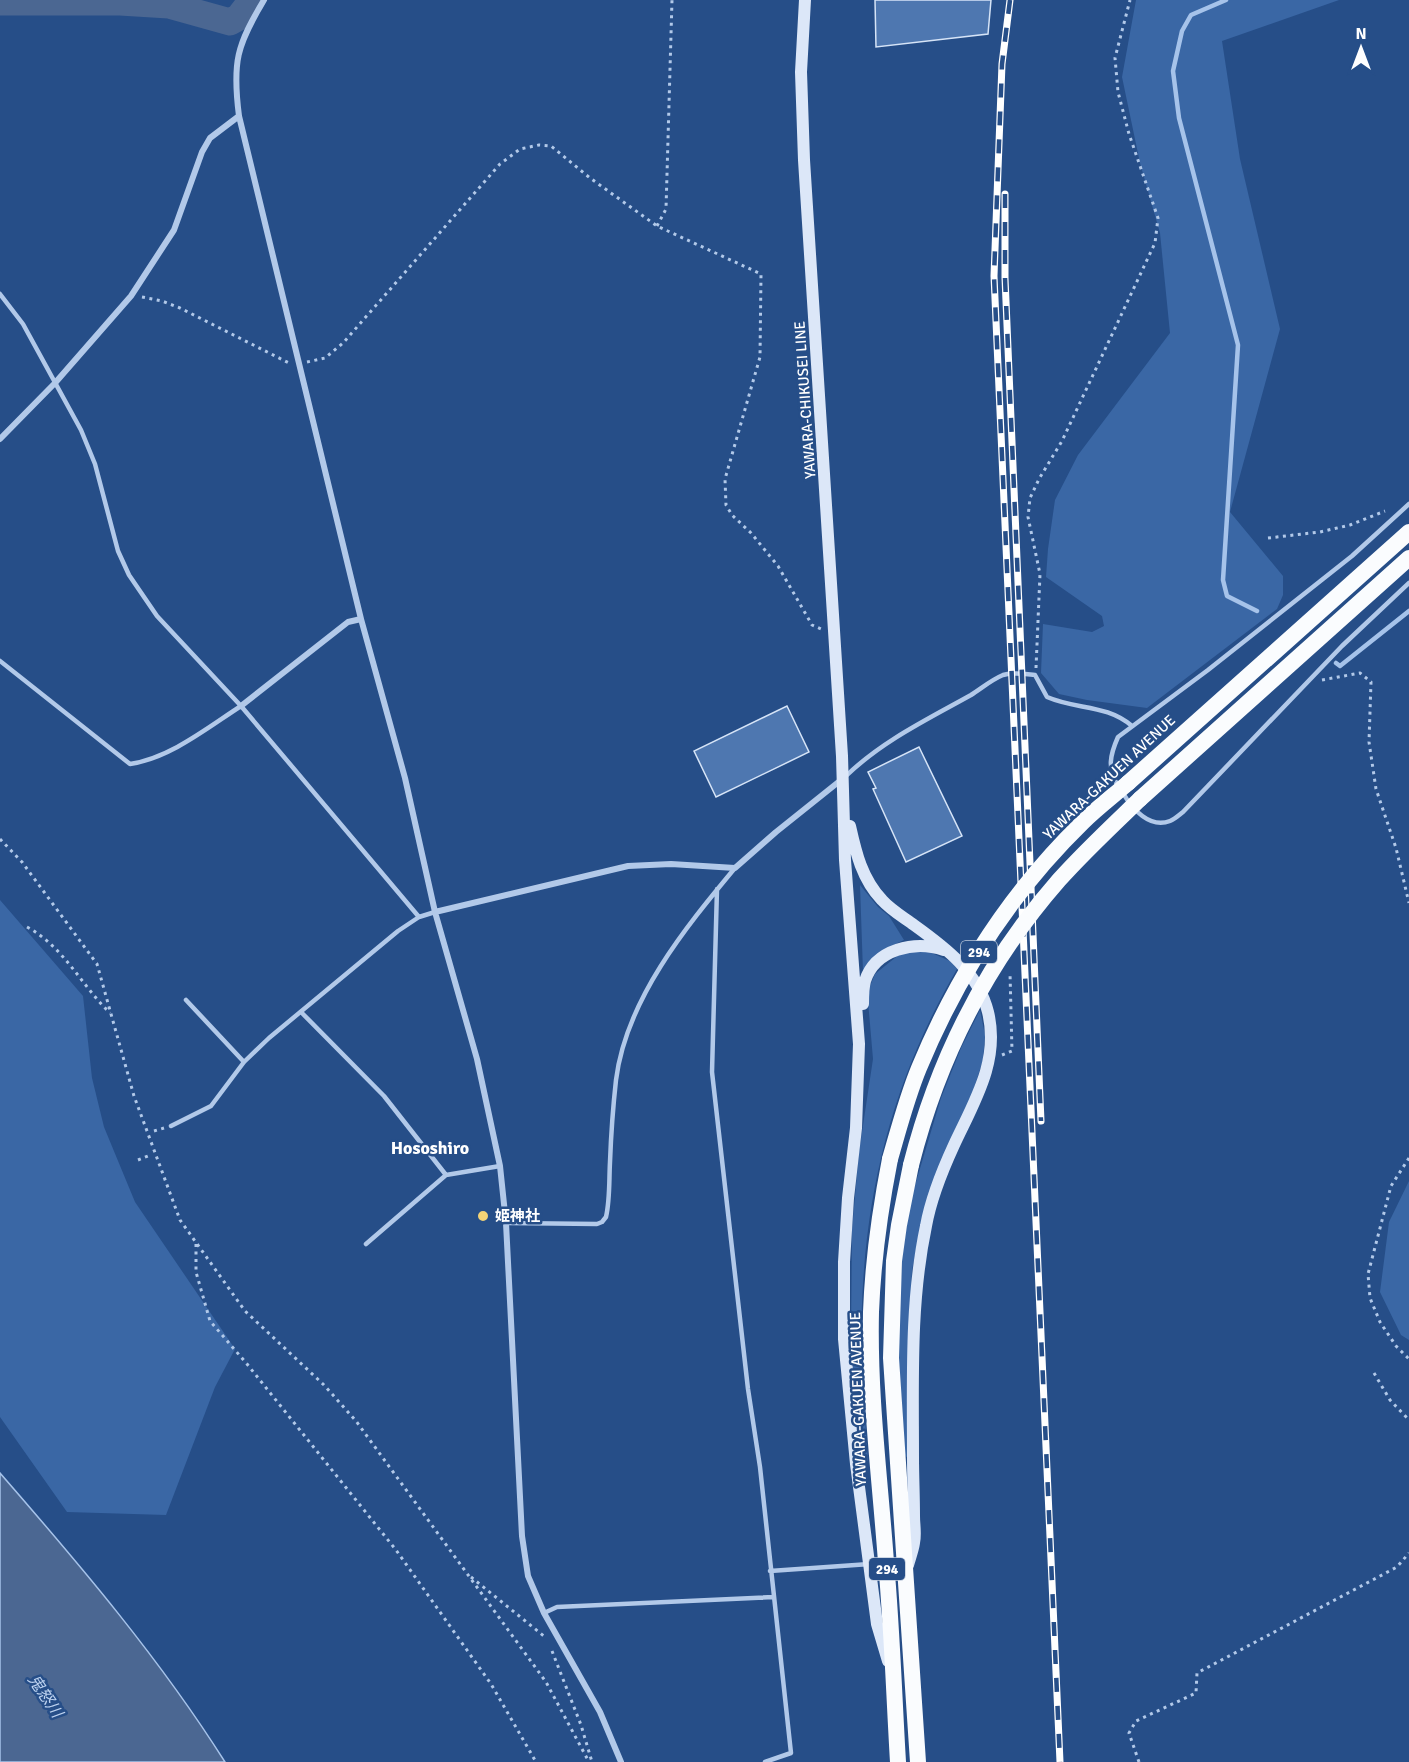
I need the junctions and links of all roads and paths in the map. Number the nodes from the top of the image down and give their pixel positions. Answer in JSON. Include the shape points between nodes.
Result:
{"nodes":[{"id":1,"x":264,"y":0,"type":"edge"},
{"id":2,"x":672,"y":0,"type":"edge"},
{"id":3,"x":805,"y":0,"type":"edge"},
{"id":4,"x":1130,"y":0,"type":"edge"},
{"id":5,"x":239,"y":116,"type":"junction"},
{"id":6,"x":657,"y":226,"type":"junction"},
{"id":7,"x":0,"y":294,"type":"edge"},
{"id":8,"x":131,"y":296,"type":"junction"},
{"id":9,"x":299,"y":363,"type":"junction"},
{"id":10,"x":55,"y":383,"type":"junction"},
{"id":11,"x":0,"y":439,"type":"edge"},
{"id":12,"x":1409,"y":504,"type":"edge"},
{"id":13,"x":1389,"y":509,"type":"dead end"},
{"id":14,"x":1409,"y":532,"type":"edge"},
{"id":15,"x":1268,"y":537,"type":"dead end"},
{"id":16,"x":1409,"y":558,"type":"edge"},
{"id":17,"x":1409,"y":584,"type":"edge"},
{"id":18,"x":361,"y":619,"type":"junction"},
{"id":19,"x":835,"y":638,"type":"junction"},
{"id":20,"x":0,"y":661,"type":"edge"},
{"id":21,"x":1035,"y":675,"type":"junction"},
{"id":22,"x":1309,"y":681,"type":"junction"},
{"id":23,"x":241,"y":706,"type":"junction"},
{"id":24,"x":1132,"y":726,"type":"junction"},
{"id":25,"x":844,"y":778,"type":"junction"},
{"id":26,"x":844,"y":798,"type":"junction"},
{"id":27,"x":0,"y":838,"type":"edge"},
{"id":28,"x":735,"y":868,"type":"junction"},
{"id":29,"x":717,"y":889,"type":"junction"},
{"id":30,"x":1409,"y":903,"type":"edge"},
{"id":31,"x":435,"y":912,"type":"junction"},
{"id":32,"x":419,"y":917,"type":"junction"},
{"id":33,"x":27,"y":927,"type":"dead end"},
{"id":34,"x":949,"y":952,"type":"junction"},
{"id":35,"x":1010,"y":963,"type":"dead end"},
{"id":36,"x":186,"y":1000,"type":"dead end"},
{"id":37,"x":301,"y":1012,"type":"junction"},
{"id":38,"x":112,"y":1014,"type":"junction"},
{"id":39,"x":859,"y":1044,"type":"junction"},
{"id":40,"x":1002,"y":1055,"type":"dead end"},
{"id":41,"x":244,"y":1062,"type":"junction"},
{"id":42,"x":171,"y":1126,"type":"dead end"},
{"id":43,"x":148,"y":1156,"type":"dead end"},
{"id":44,"x":1409,"y":1158,"type":"edge"},
{"id":45,"x":138,"y":1160,"type":"dead end"},
{"id":46,"x":500,"y":1166,"type":"junction"},
{"id":47,"x":446,"y":1175,"type":"junction"},
{"id":48,"x":506,"y":1223,"type":"junction"},
{"id":49,"x":196,"y":1243,"type":"junction"},
{"id":50,"x":366,"y":1244,"type":"dead end"},
{"id":51,"x":1409,"y":1359,"type":"edge"},
{"id":52,"x":1374,"y":1373,"type":"dead end"},
{"id":53,"x":1409,"y":1420,"type":"edge"},
{"id":54,"x":1409,"y":1553,"type":"edge"},
{"id":55,"x":886,"y":1563,"type":"junction"},
{"id":56,"x":869,"y":1564,"type":"junction"},
{"id":57,"x":770,"y":1571,"type":"junction"},
{"id":58,"x":906,"y":1572,"type":"junction"},
{"id":59,"x":468,"y":1574,"type":"junction"},
{"id":60,"x":774,"y":1597,"type":"junction"},
{"id":61,"x":544,"y":1613,"type":"junction"},
{"id":62,"x":547,"y":1639,"type":"dead end"},
{"id":63,"x":551,"y":1650,"type":"dead end"},
{"id":64,"x":893,"y":1677,"type":"junction"},
{"id":65,"x":536,"y":1762,"type":"edge"},
{"id":66,"x":591,"y":1762,"type":"edge"},
{"id":67,"x":621,"y":1762,"type":"edge"},
{"id":68,"x":765,"y":1762,"type":"edge"},
{"id":69,"x":898,"y":1762,"type":"edge"},
{"id":70,"x":918,"y":1762,"type":"edge"},
{"id":71,"x":1139,"y":1762,"type":"edge"}],
"edges":[{"from":1,"to":5,"type":"street","via":[[240,43],[235,77]]},
{"from":2,"to":6,"type":"path","via":[[666,209]]},
{"from":3,"to":19,"type":"main road","name":"YAWARA-CHIKUSEI LINE","via":[[801,72],[804,160]]},
{"from":4,"to":21,"type":"path","via":[[1115,58],[1118,92],[1158,218],[1155,243],[1062,441],[1030,498],[1028,517],[1040,574]]},
{"from":5,"to":8,"type":"street","via":[[210,138],[174,230]]},
{"from":5,"to":9,"type":"street"},
{"from":6,"to":9,"type":"path","via":[[551,146],[520,149],[500,164],[343,343],[325,358]]},
{"from":6,"to":19,"type":"path","via":[[761,274],[760,357],[726,479],[726,505],[778,566],[812,625]]},
{"from":7,"to":10,"type":"lane","via":[[23,324]]},
{"from":8,"to":9,"type":"path","via":[[180,308],[272,356]]},
{"from":8,"to":10,"type":"street"},
{"from":9,"to":18,"type":"street"},
{"from":10,"to":11,"type":"street"},
{"from":10,"to":23,"type":"lane","via":[[95,464],[118,550],[129,574],[157,616]]},
{"from":12,"to":24,"type":"lane","via":[[1352,556]]},
{"from":13,"to":15,"type":"path","via":[[1340,528]]},
{"from":14,"to":55,"type":"highway","name":"YAWARA-GAKUEN AVENUE","number":"294","bridge":true,"via":[[1084,821],[1028,883],[986,941],[949,1004],[906,1103],[879,1220],[871,1312],[874,1422]]},
{"from":16,"to":58,"type":"highway","number":"294","bridge":true,"via":[[1090,847],[1015,936],[969,1011],[927,1108],[911,1165],[894,1262],[891,1358]]},
{"from":17,"to":22,"type":"lane"},
{"from":18,"to":23,"type":"street","via":[[348,622]]},
{"from":18,"to":31,"type":"street","via":[[405,778]]},
{"from":19,"to":25,"type":"main road","name":"YAWARA-CHIKUSEI LINE"},
{"from":20,"to":23,"type":"lane","via":[[130,764],[180,746]]},
{"from":21,"to":24,"type":"lane","via":[[1047,697],[1105,710]]},
{"from":21,"to":25,"type":"lane","via":[[1012,673],[990,681],[879,749]]},
{"from":22,"to":24,"type":"lane","via":[[1170,821],[1142,816],[1112,776],[1111,753],[1118,736]]},
{"from":22,"to":30,"type":"path","via":[[1360,673],[1371,682],[1369,742],[1376,789]]},
{"from":23,"to":32,"type":"lane"},
{"from":25,"to":26,"type":"main road","name":"YAWARA-CHIKUSEI LINE"},
{"from":25,"to":28,"type":"street"},
{"from":26,"to":34,"type":"main road","via":[[856,855],[876,893]]},
{"from":26,"to":39,"type":"main road"},
{"from":27,"to":38,"type":"path","via":[[97,964]]},
{"from":28,"to":29,"type":"lane"},
{"from":28,"to":31,"type":"street","via":[[628,866]]},
{"from":29,"to":48,"type":"lane","via":[[662,966],[628,1029],[614,1095],[606,1217],[597,1224]]},
{"from":29,"to":57,"type":"lane","via":[[712,1072]]},
{"from":31,"to":32,"type":"lane"},
{"from":31,"to":46,"type":"street","via":[[477,1059]]},
{"from":32,"to":37,"type":"lane"},
{"from":33,"to":38,"type":"path","via":[[57,948],[97,1001]]},
{"from":34,"to":39,"type":"main road","via":[[908,946],[876,963],[865,981]]},
{"from":34,"to":58,"type":"main road","via":[[978,984],[988,1011],[991,1051],[982,1084],[934,1196],[921,1249],[914,1339],[915,1542]]},
{"from":35,"to":40,"type":"path","via":[[1011,1051]]},
{"from":36,"to":41,"type":"lane"},
{"from":37,"to":41,"type":"lane"},
{"from":37,"to":47,"type":"lane","via":[[384,1096]]},
{"from":38,"to":49,"type":"path","via":[[154,1154],[180,1220]]},
{"from":39,"to":56,"type":"main road","via":[[844,1262],[844,1339]]},
{"from":41,"to":42,"type":"lane","via":[[211,1106]]},
{"from":43,"to":45,"type":"path"},
{"from":44,"to":51,"type":"path","via":[[1391,1186],[1368,1274],[1370,1298],[1380,1323]]},
{"from":46,"to":47,"type":"lane"},
{"from":46,"to":48,"type":"street"},
{"from":47,"to":50,"type":"lane"},
{"from":48,"to":61,"type":"street","via":[[522,1536],[528,1576]]},
{"from":49,"to":59,"type":"path","via":[[245,1311],[324,1384],[356,1421]]},
{"from":49,"to":65,"type":"path","via":[[196,1272],[210,1321],[396,1550],[491,1684]]},
{"from":52,"to":53,"type":"path","via":[[1390,1400]]},
{"from":54,"to":71,"type":"path","via":[[1397,1567],[1197,1673],[1196,1693],[1136,1721],[1129,1733]]},
{"from":55,"to":56,"type":"lane"},
{"from":55,"to":64,"type":"highway","name":"YAWARA-GAKUEN AVENUE","number":"294"},
{"from":56,"to":57,"type":"lane"},
{"from":56,"to":64,"type":"main road","via":[[877,1624]]},
{"from":57,"to":60,"type":"lane"},
{"from":58,"to":70,"type":"highway","number":"294"},
{"from":59,"to":62,"type":"path"},
{"from":59,"to":66,"type":"path","via":[[546,1682]]},
{"from":60,"to":61,"type":"lane","via":[[557,1607]]},
{"from":60,"to":68,"type":"lane","via":[[791,1753]]},
{"from":61,"to":67,"type":"street","via":[[600,1712]]},
{"from":63,"to":66,"type":"path","via":[[581,1725]]},
{"from":64,"to":69,"type":"highway","number":"294"}]}
